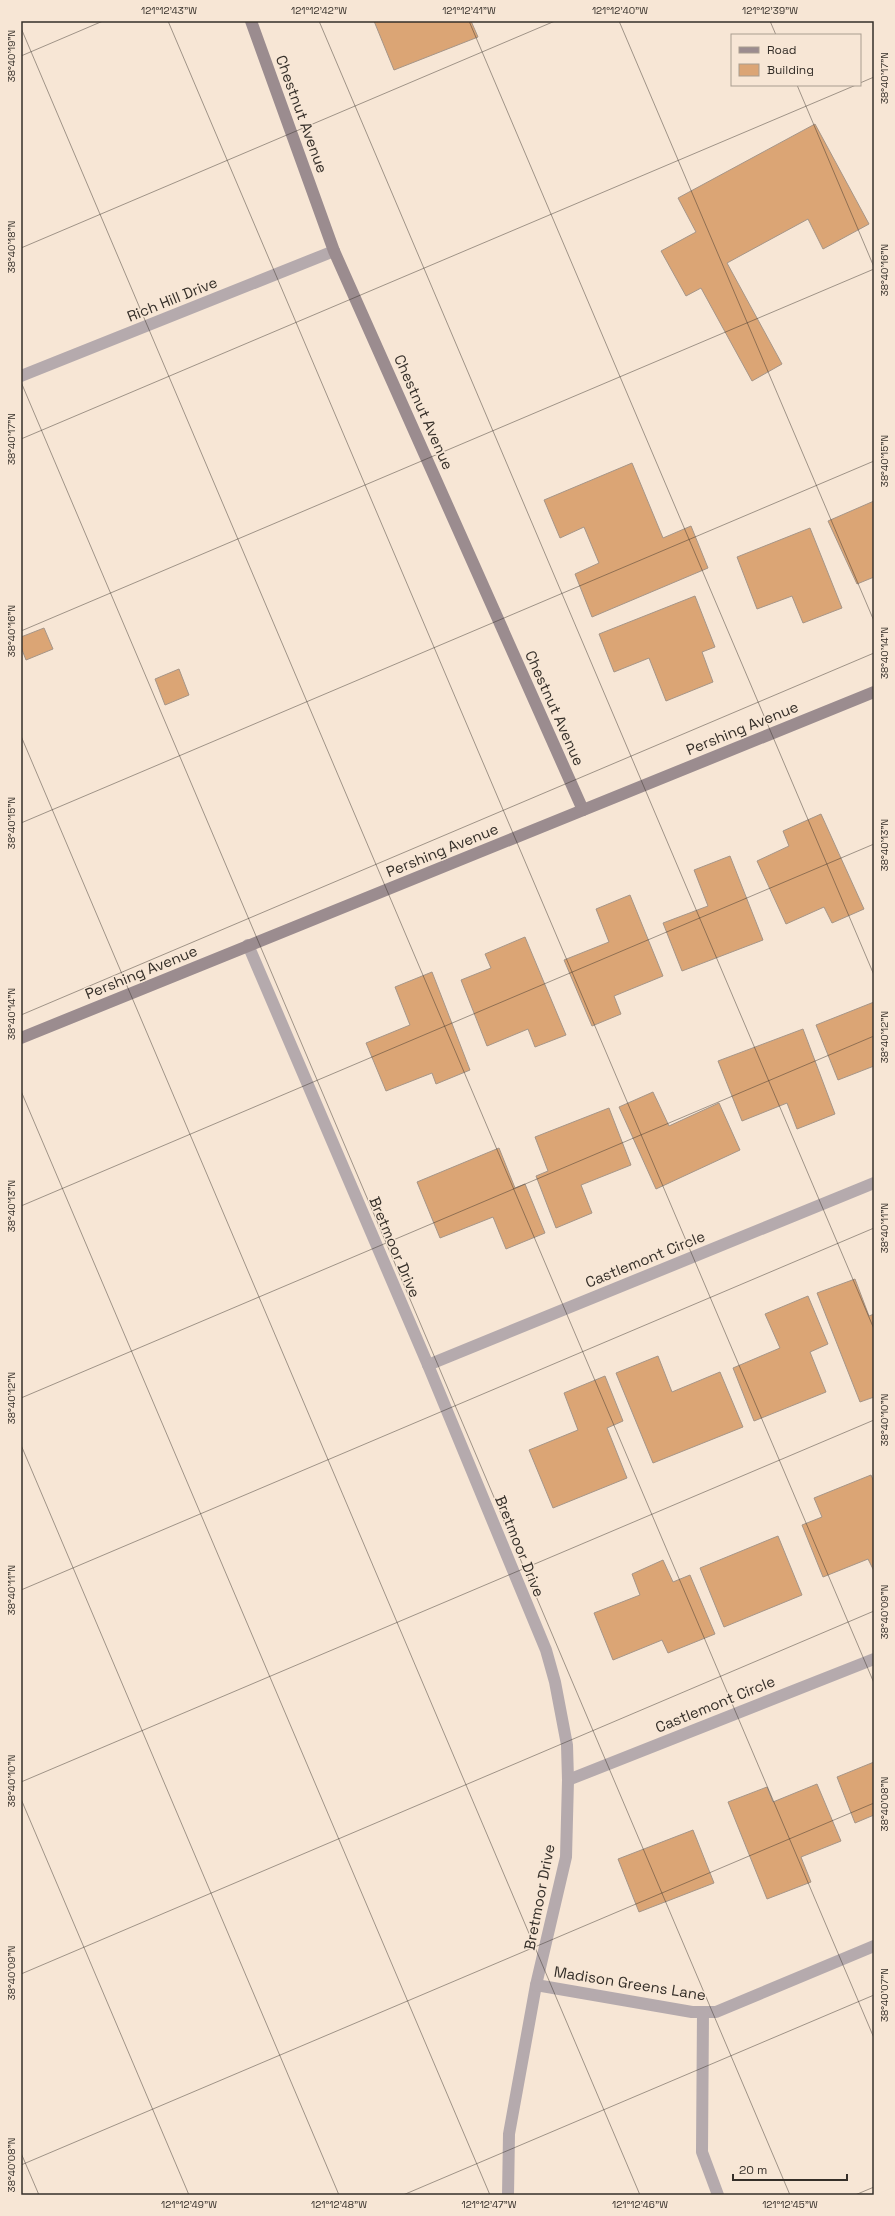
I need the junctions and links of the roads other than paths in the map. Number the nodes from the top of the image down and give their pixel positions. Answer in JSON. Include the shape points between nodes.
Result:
{"nodes":[{"id":1,"x":251,"y":21,"type":"edge"},
{"id":2,"x":334,"y":250,"type":"junction"},
{"id":3,"x":21,"y":376,"type":"edge"},
{"id":4,"x":874,"y":692,"type":"edge"},
{"id":5,"x":583,"y":810,"type":"junction"},
{"id":6,"x":248,"y":945,"type":"junction"},
{"id":7,"x":21,"y":1038,"type":"edge"},
{"id":8,"x":874,"y":1183,"type":"edge"},
{"id":9,"x":428,"y":1365,"type":"junction"},
{"id":10,"x":874,"y":1659,"type":"edge"},
{"id":11,"x":568,"y":1780,"type":"junction"},
{"id":12,"x":874,"y":1946,"type":"edge"},
{"id":13,"x":536,"y":1985,"type":"junction"},
{"id":14,"x":703,"y":2012,"type":"junction"},
{"id":15,"x":508,"y":2195,"type":"edge"},
{"id":16,"x":718,"y":2195,"type":"edge"}],
"edges":[{"from":1,"to":2,"type":"street","name":"Chestnut Avenue"},
{"from":2,"to":3,"type":"street","name":"Rich Hill Drive"},
{"from":2,"to":5,"type":"street","name":"Chestnut Avenue"},
{"from":4,"to":5,"type":"street","name":"Pershing Avenue"},
{"from":5,"to":6,"type":"street","name":"Pershing Avenue"},
{"from":6,"to":7,"type":"street","name":"Pershing Avenue"},
{"from":6,"to":9,"type":"street","name":"Bretmoor Drive"},
{"from":8,"to":9,"type":"street","name":"Castlemont Circle"},
{"from":9,"to":11,"type":"street","name":"Bretmoor Drive","via":[[546,1650],[555,1682],[565,1738]]},
{"from":10,"to":11,"type":"street","name":"Castlemont Circle"},
{"from":11,"to":13,"type":"street","name":"Bretmoor Drive","via":[[566,1857]]},
{"from":12,"to":14,"type":"street","name":"Madison Greens Lane","via":[[716,2012]]},
{"from":13,"to":14,"type":"street","name":"Madison Greens Lane"},
{"from":13,"to":15,"type":"street","name":"Bretmoor Drive","via":[[509,2134]]},
{"from":14,"to":16,"type":"street","via":[[702,2152]]}]}
